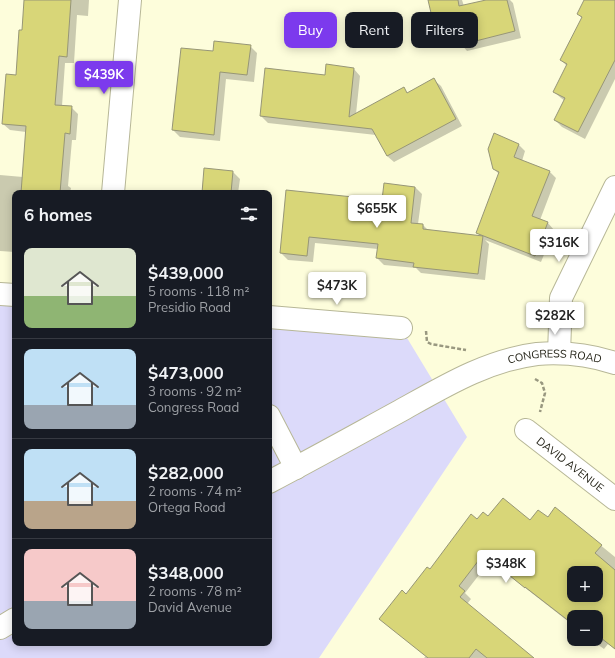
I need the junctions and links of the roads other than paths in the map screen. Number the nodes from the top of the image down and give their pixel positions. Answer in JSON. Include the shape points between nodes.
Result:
{"nodes":[{"id":1,"x":130,"y":0,"type":"edge"},
{"id":2,"x":615,"y":187,"type":"edge"},
{"id":3,"x":113,"y":190,"type":"edge"},
{"id":4,"x":0,"y":294,"type":"edge"},
{"id":5,"x":12,"y":295,"type":"edge"},
{"id":6,"x":272,"y":317,"type":"edge"},
{"id":7,"x":402,"y":328,"type":"road end"},
{"id":8,"x":559,"y":353,"type":"junction"},
{"id":9,"x":615,"y":363,"type":"edge"},
{"id":10,"x":272,"y":422,"type":"edge"},
{"id":11,"x":526,"y":430,"type":"road end"},
{"id":12,"x":296,"y":468,"type":"junction"},
{"id":13,"x":272,"y":480,"type":"edge"},
{"id":14,"x":615,"y":499,"type":"edge"},
{"id":15,"x":12,"y":622,"type":"edge"},
{"id":16,"x":0,"y":628,"type":"edge"}],
"edges":[{"from":1,"to":3,"type":"street"},
{"from":2,"to":8,"type":"street","via":[[561,298]]},
{"from":4,"to":5,"type":"street"},
{"from":6,"to":7,"type":"street"},
{"from":8,"to":9,"type":"street","name":"CONGRESS ROAD","via":[[599,358]]},
{"from":8,"to":12,"type":"street","name":"CONGRESS ROAD","via":[[536,354],[494,364],[473,373]]},
{"from":10,"to":12,"type":"street"},
{"from":11,"to":14,"type":"street","name":"DAVID AVENUE"},
{"from":12,"to":13,"type":"street","name":"CONGRESS ROAD"},
{"from":15,"to":16,"type":"street"}]}
